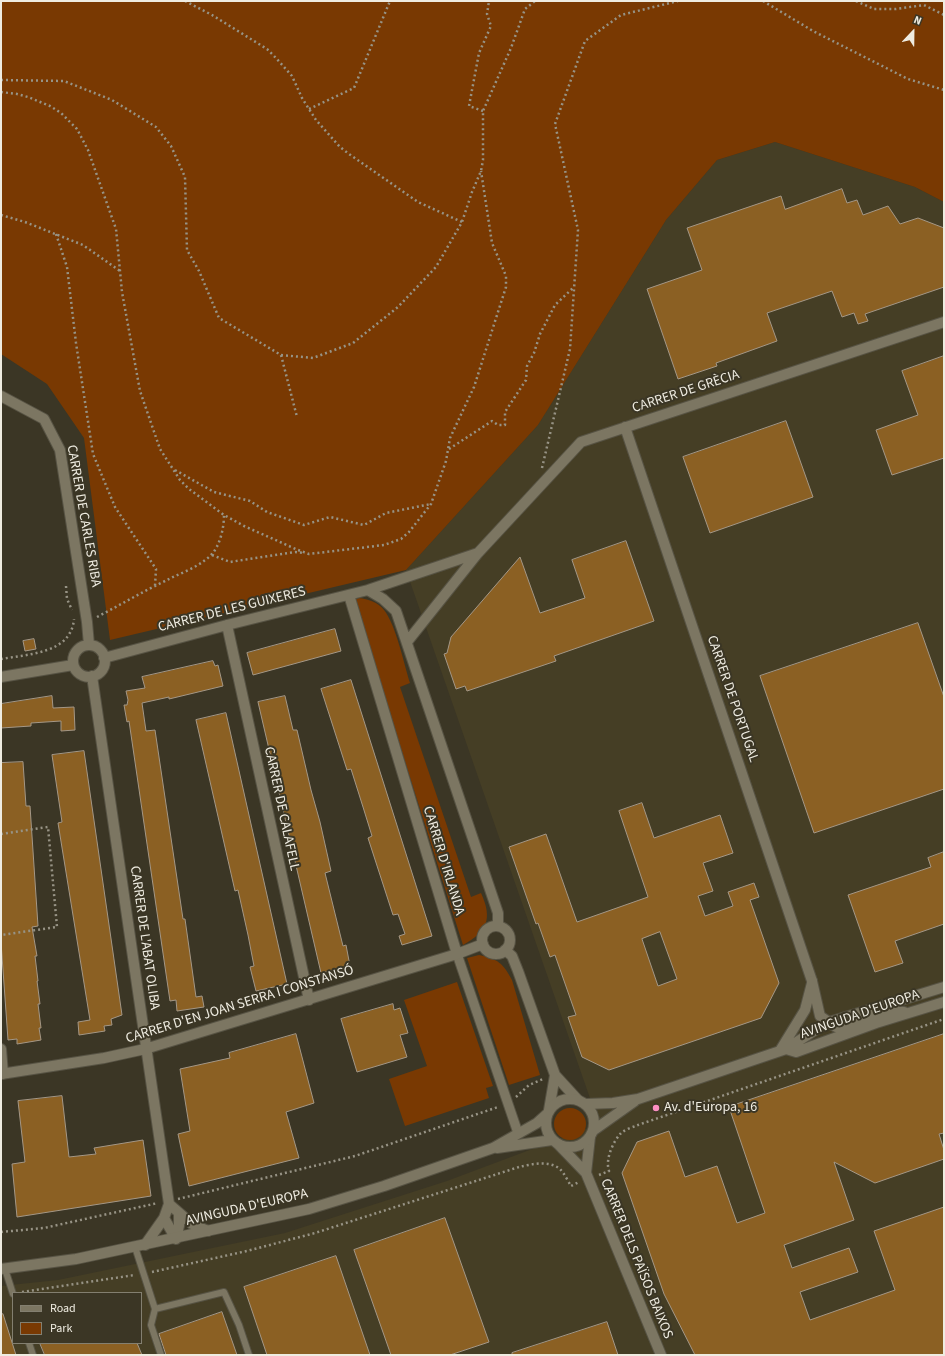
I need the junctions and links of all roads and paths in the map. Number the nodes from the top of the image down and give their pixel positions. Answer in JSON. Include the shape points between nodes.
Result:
{"nodes":[{"id":1,"x":185,"y":1,"type":"edge"},
{"id":2,"x":390,"y":1,"type":"edge"},
{"id":3,"x":489,"y":1,"type":"edge"},
{"id":4,"x":535,"y":1,"type":"edge"},
{"id":5,"x":678,"y":1,"type":"edge"},
{"id":6,"x":763,"y":1,"type":"edge"},
{"id":7,"x":856,"y":1,"type":"edge"},
{"id":8,"x":944,"y":15,"type":"edge"},
{"id":9,"x":1,"y":80,"type":"edge"},
{"id":10,"x":944,"y":90,"type":"edge"},
{"id":11,"x":1,"y":92,"type":"edge"},
{"id":12,"x":309,"y":109,"type":"junction"},
{"id":13,"x":483,"y":111,"type":"junction"},
{"id":14,"x":481,"y":171,"type":"junction"},
{"id":15,"x":1,"y":215,"type":"edge"},
{"id":16,"x":462,"y":222,"type":"junction"},
{"id":17,"x":56,"y":234,"type":"junction"},
{"id":18,"x":120,"y":271,"type":"junction"},
{"id":19,"x":574,"y":286,"type":"junction"},
{"id":20,"x":944,"y":322,"type":"edge"},
{"id":21,"x":281,"y":355,"type":"junction"},
{"id":22,"x":1,"y":396,"type":"edge"},
{"id":23,"x":298,"y":417,"type":"dead end"},
{"id":24,"x":625,"y":427,"type":"junction"},
{"id":25,"x":449,"y":450,"type":"junction"},
{"id":26,"x":175,"y":470,"type":"junction"},
{"id":27,"x":536,"y":490,"type":"junction"},
{"id":28,"x":431,"y":504,"type":"junction"},
{"id":29,"x":224,"y":515,"type":"junction"},
{"id":30,"x":478,"y":553,"type":"junction"},
{"id":31,"x":309,"y":554,"type":"junction"},
{"id":32,"x":212,"y":555,"type":"junction"},
{"id":33,"x":66,"y":586,"type":"dead end"},
{"id":34,"x":155,"y":586,"type":"junction"},
{"id":35,"x":368,"y":590,"type":"junction"},
{"id":36,"x":349,"y":595,"type":"junction"},
{"id":37,"x":88,"y":622,"type":"junction"},
{"id":38,"x":227,"y":625,"type":"junction"},
{"id":39,"x":407,"y":642,"type":"junction"},
{"id":40,"x":89,"y":645,"type":"junction"},
{"id":41,"x":104,"y":658,"type":"junction"},
{"id":42,"x":1,"y":659,"type":"edge"},
{"id":43,"x":73,"y":665,"type":"junction"},
{"id":44,"x":92,"y":676,"type":"junction"},
{"id":45,"x":1,"y":677,"type":"edge"},
{"id":46,"x":1,"y":834,"type":"edge"},
{"id":47,"x":498,"y":926,"type":"junction"},
{"id":48,"x":1,"y":935,"type":"edge"},
{"id":49,"x":483,"y":944,"type":"junction"},
{"id":50,"x":505,"y":950,"type":"junction"},
{"id":51,"x":457,"y":954,"type":"junction"},
{"id":52,"x":812,"y":981,"type":"junction"},
{"id":53,"x":944,"y":987,"type":"edge"},
{"id":54,"x":309,"y":1000,"type":"junction"},
{"id":55,"x":944,"y":1002,"type":"edge"},
{"id":56,"x":910,"y":1013,"type":"junction"},
{"id":57,"x":944,"y":1019,"type":"edge"},
{"id":58,"x":829,"y":1022,"type":"junction"},
{"id":59,"x":1,"y":1049,"type":"edge"},
{"id":60,"x":146,"y":1049,"type":"junction"},
{"id":61,"x":783,"y":1050,"type":"junction"},
{"id":62,"x":2,"y":1074,"type":"edge"},
{"id":63,"x":555,"y":1075,"type":"junction"},
{"id":64,"x":638,"y":1099,"type":"junction"},
{"id":65,"x":581,"y":1102,"type":"junction"},
{"id":66,"x":508,"y":1104,"type":"junction"},
{"id":67,"x":548,"y":1112,"type":"junction"},
{"id":68,"x":518,"y":1133,"type":"junction"},
{"id":69,"x":592,"y":1134,"type":"junction"},
{"id":70,"x":555,"y":1142,"type":"junction"},
{"id":71,"x":493,"y":1148,"type":"junction"},
{"id":72,"x":587,"y":1176,"type":"junction"},
{"id":73,"x":169,"y":1202,"type":"junction"},
{"id":74,"x":180,"y":1214,"type":"junction"},
{"id":75,"x":164,"y":1218,"type":"junction"},
{"id":76,"x":208,"y":1231,"type":"junction"},
{"id":77,"x":1,"y":1232,"type":"edge"},
{"id":78,"x":176,"y":1239,"type":"junction"},
{"id":79,"x":140,"y":1246,"type":"junction"},
{"id":80,"x":3,"y":1269,"type":"edge"},
{"id":81,"x":144,"y":1273,"type":"junction"},
{"id":82,"x":12,"y":1292,"type":"edge"},
{"id":83,"x":25,"y":1292,"type":"edge"},
{"id":84,"x":155,"y":1309,"type":"junction"},
{"id":85,"x":29,"y":1344,"type":"edge"},
{"id":86,"x":33,"y":1355,"type":"edge"},
{"id":87,"x":161,"y":1355,"type":"edge"},
{"id":88,"x":249,"y":1355,"type":"edge"},
{"id":89,"x":660,"y":1355,"type":"edge"}],
"edges":[{"from":1,"to":12,"type":"path","via":[[212,15],[272,54],[292,76]]},
{"from":2,"to":12,"type":"path","via":[[354,88]]},
{"from":3,"to":13,"type":"path","via":[[487,14],[491,26],[479,53],[469,106]]},
{"from":4,"to":13,"type":"path","via":[[524,9],[511,48]]},
{"from":5,"to":19,"type":"path","via":[[621,15],[585,41],[555,124],[578,230]]},
{"from":6,"to":10,"type":"path","via":[[813,31],[908,79]]},
{"from":7,"to":8,"type":"path","via":[[874,9],[924,5]]},
{"from":9,"to":21,"type":"path","via":[[64,81],[112,100],[156,127],[171,146],[185,177],[187,250],[219,318]]},
{"from":11,"to":18,"type":"path","via":[[17,94],[50,106],[70,120],[77,129],[93,161],[116,229]]},
{"from":12,"to":16,"type":"path","via":[[340,147],[359,162],[418,202]]},
{"from":13,"to":14,"type":"path"},
{"from":14,"to":16,"type":"path"},
{"from":14,"to":25,"type":"path","via":[[492,243],[506,276],[506,287],[474,387],[466,408],[453,428]]},
{"from":15,"to":17,"type":"path"},
{"from":16,"to":21,"type":"path","via":[[436,267],[398,307],[352,343],[312,358]]},
{"from":17,"to":18,"type":"path","via":[[84,245]]},
{"from":17,"to":34,"type":"path","via":[[68,267],[76,342],[93,454],[115,507],[156,569]]},
{"from":18,"to":26,"type":"path","via":[[140,390],[156,439]]},
{"from":19,"to":25,"type":"path","via":[[555,304],[540,334],[527,366],[526,380],[505,412],[505,425],[498,425],[492,421]]},
{"from":19,"to":27,"type":"path","via":[[570,349]]},
{"from":20,"to":24,"type":"street","name":"CARRER DE GRÈCIA"},
{"from":21,"to":23,"type":"path"},
{"from":22,"to":37,"type":"street","name":"CARRER DE CARLES RIBA","via":[[44,419],[60,450]]},
{"from":24,"to":27,"type":"street","name":"CARRER DE GRÈCIA","via":[[581,442]]},
{"from":24,"to":52,"type":"street","name":"CARRER DE PORTUGAL"},
{"from":25,"to":28,"type":"path"},
{"from":26,"to":28,"type":"path","via":[[214,492],[250,500],[267,512],[304,525],[330,518],[364,525],[386,513]]},
{"from":26,"to":29,"type":"path","via":[[189,489]]},
{"from":27,"to":30,"type":"street","name":"CARRER DE GRÈCIA"},
{"from":28,"to":31,"type":"path","via":[[401,539],[384,545]]},
{"from":29,"to":31,"type":"path"},
{"from":29,"to":32,"type":"path","via":[[224,526]]},
{"from":30,"to":35,"type":"street","name":"CARRER DE GRÈCIA"},
{"from":30,"to":39,"type":"street","name":"CARRER DE GRÈCIA"},
{"from":31,"to":32,"type":"path","via":[[295,552],[230,562]]},
{"from":32,"to":34,"type":"path"},
{"from":33,"to":42,"type":"path","via":[[74,626],[66,640],[58,646],[40,652]]},
{"from":34,"to":37,"type":"path"},
{"from":35,"to":36,"type":"street","name":"CARRER DE LES GUIXERES"},
{"from":35,"to":39,"type":"street","via":[[396,611]]},
{"from":36,"to":38,"type":"street","name":"CARRER DE LES GUIXERES"},
{"from":36,"to":51,"type":"street","name":"CARRER D'IRLANDA"},
{"from":37,"to":40,"type":"street","name":"CARRER DE CARLES RIBA"},
{"from":38,"to":41,"type":"street","name":"CARRER DE LES GUIXERES"},
{"from":38,"to":54,"type":"street","name":"CARRER DE CALAFELL"},
{"from":39,"to":47,"type":"street","via":[[498,912]]},
{"from":40,"to":41,"type":"street","via":[[100,649]]},
{"from":40,"to":43,"type":"street","via":[[76,652]]},
{"from":41,"to":44,"type":"street","via":[[102,670]]},
{"from":43,"to":44,"type":"street","via":[[80,674]]},
{"from":43,"to":45,"type":"street"},
{"from":44,"to":60,"type":"street","name":"CARRER DE L'ABAT OLIBA"},
{"from":46,"to":48,"type":"path","via":[[48,827],[57,927]]},
{"from":47,"to":49,"type":"street","via":[[486,931]]},
{"from":47,"to":50,"type":"street","via":[[505,929],[509,935],[510,942]]},
{"from":49,"to":50,"type":"street","via":[[491,952]]},
{"from":49,"to":51,"type":"street","name":"CARRER D'EN JOAN SERRA I CONSTANSÓ"},
{"from":50,"to":63,"type":"street","via":[[512,956],[518,971]]},
{"from":51,"to":54,"type":"street","name":"CARRER D'EN JOAN SERRA I CONSTANSÓ"},
{"from":51,"to":66,"type":"street","name":"CARRER D'IRLANDA"},
{"from":52,"to":58,"type":"street","name":"CARRER DE PORTUGAL","via":[[820,1016]]},
{"from":52,"to":61,"type":"street","via":[[805,1010]]},
{"from":53,"to":58,"type":"street","name":"AVINGUDA D'EUROPA"},
{"from":54,"to":60,"type":"street","name":"CARRER D'EN JOAN SERRA I CONSTANSÓ"},
{"from":55,"to":56,"type":"street","name":"AVINGUDA D'EUROPA"},
{"from":56,"to":58,"type":"street","via":[[891,1011],[836,1028]]},
{"from":56,"to":61,"type":"street","name":"AVINGUDA D'EUROPA","via":[[796,1052]]},
{"from":57,"to":72,"type":"path","via":[[638,1124],[622,1132],[614,1142],[609,1155],[609,1171]]},
{"from":58,"to":61,"type":"street","name":"AVINGUDA D'EUROPA"},
{"from":59,"to":62,"type":"street"},
{"from":60,"to":62,"type":"street","name":"CARRER D'EN JOAN SERRA I CONSTANSÓ"},
{"from":60,"to":73,"type":"street","name":"CARRER DE L'ABAT OLIBA"},
{"from":61,"to":64,"type":"street","name":"AVINGUDA D'EUROPA"},
{"from":63,"to":65,"type":"street"},
{"from":63,"to":66,"type":"path","via":[[529,1085]]},
{"from":63,"to":67,"type":"street"},
{"from":64,"to":65,"type":"street","name":"AVINGUDA D'EUROPA","via":[[613,1104]]},
{"from":64,"to":69,"type":"street","name":"AVINGUDA D'EUROPA"},
{"from":65,"to":67,"type":"street","via":[[561,1100]]},
{"from":65,"to":69,"type":"street","via":[[594,1116]]},
{"from":66,"to":68,"type":"street","name":"CARRER D'IRLANDA"},
{"from":66,"to":73,"type":"path","via":[[355,1156]]},
{"from":67,"to":68,"type":"street","name":"AVINGUDA D'EUROPA","via":[[538,1123]]},
{"from":67,"to":70,"type":"street","via":[[546,1127]]},
{"from":68,"to":71,"type":"street","name":"AVINGUDA D'EUROPA"},
{"from":69,"to":70,"type":"street","via":[[584,1143],[575,1147],[566,1147]]},
{"from":69,"to":72,"type":"street","name":"CARRER DELS PAÏSOS BAIXOS"},
{"from":70,"to":71,"type":"street","name":"AVINGUDA D'EUROPA"},
{"from":70,"to":72,"type":"street","name":"CARRER DELS PAÏSOS BAIXOS"},
{"from":71,"to":76,"type":"street","name":"AVINGUDA D'EUROPA","via":[[398,1182],[309,1209]]},
{"from":72,"to":81,"type":"path","via":[[571,1186],[560,1169],[548,1164],[519,1166],[315,1233],[247,1251]]},
{"from":72,"to":89,"type":"street","name":"CARRER DELS PAÏSOS BAIXOS"},
{"from":73,"to":74,"type":"street"},
{"from":73,"to":75,"type":"street","name":"CARRER DE L'ABAT OLIBA"},
{"from":73,"to":77,"type":"path","via":[[44,1228]]},
{"from":74,"to":76,"type":"street","via":[[197,1227]]},
{"from":74,"to":78,"type":"street"},
{"from":75,"to":78,"type":"street"},
{"from":75,"to":79,"type":"street","name":"CARRER DE L'ABAT OLIBA"},
{"from":76,"to":78,"type":"street","name":"AVINGUDA D'EUROPA"},
{"from":78,"to":79,"type":"street","name":"AVINGUDA D'EUROPA"},
{"from":79,"to":80,"type":"street","name":"AVINGUDA D'EUROPA","via":[[76,1259]]},
{"from":79,"to":81,"type":"lane"},
{"from":80,"to":82,"type":"lane"},
{"from":81,"to":83,"type":"path"},
{"from":81,"to":84,"type":"lane"},
{"from":84,"to":87,"type":"lane","via":[[151,1325]]},
{"from":84,"to":88,"type":"lane","via":[[224,1292]]},
{"from":85,"to":86,"type":"lane"}]}
